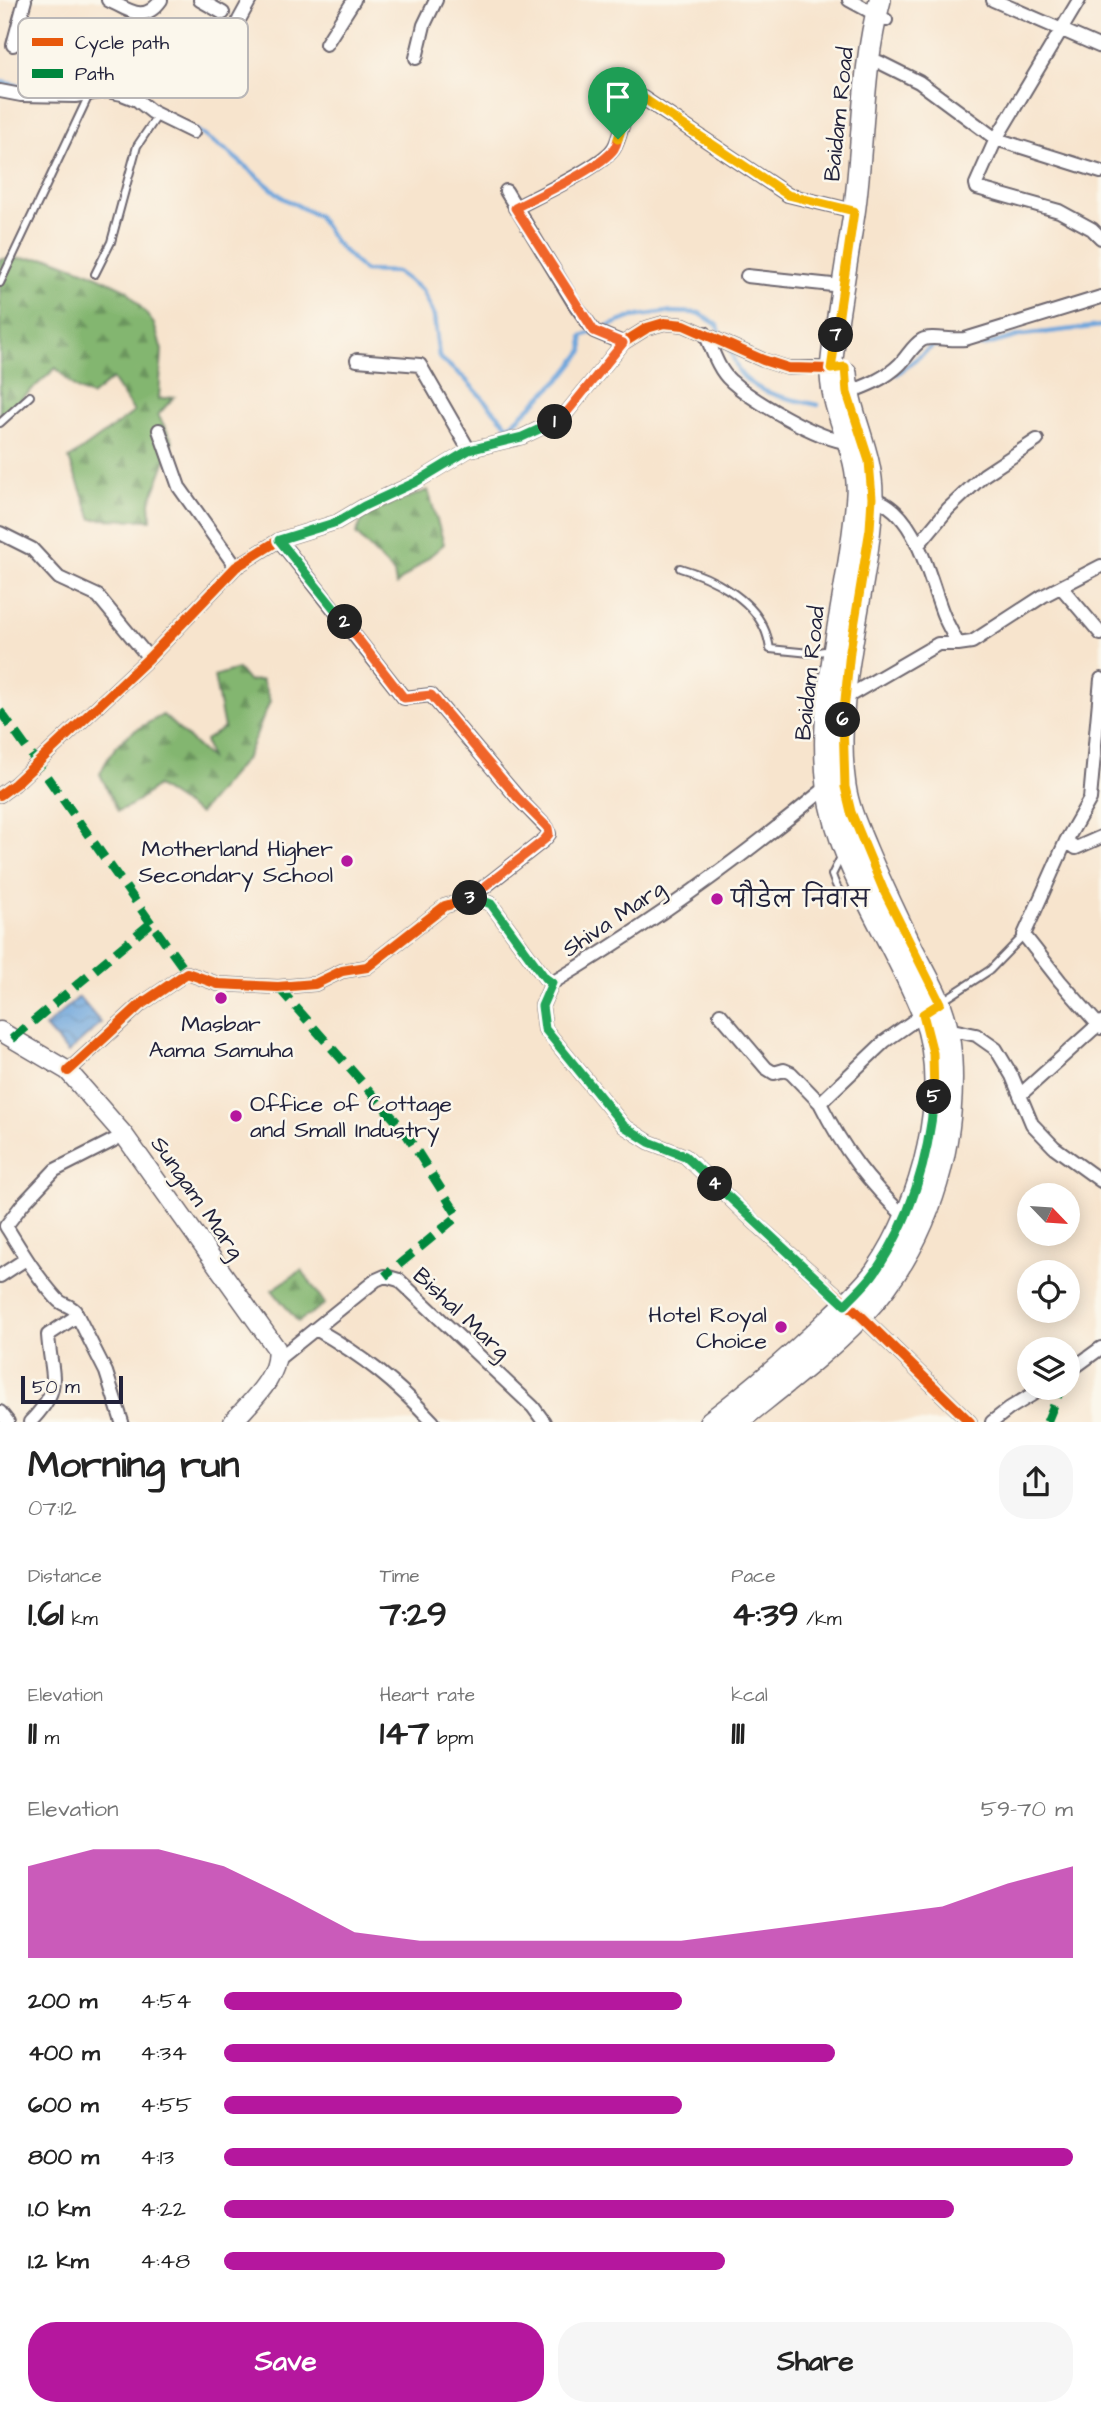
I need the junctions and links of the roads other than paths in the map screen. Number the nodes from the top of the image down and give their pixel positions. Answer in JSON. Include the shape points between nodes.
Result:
{"nodes":[{"id":1,"x":25,"y":0,"type":"edge"},
{"id":2,"x":108,"y":0,"type":"edge"},
{"id":3,"x":161,"y":0,"type":"edge"},
{"id":4,"x":200,"y":0,"type":"edge"},
{"id":5,"x":250,"y":0,"type":"edge"},
{"id":6,"x":354,"y":0,"type":"edge"},
{"id":7,"x":436,"y":0,"type":"edge"},
{"id":8,"x":849,"y":0,"type":"edge"},
{"id":9,"x":993,"y":0,"type":"edge"},
{"id":10,"x":1079,"y":0,"type":"edge"},
{"id":11,"x":884,"y":9,"type":"edge"},
{"id":12,"x":223,"y":12,"type":"dead end"},
{"id":13,"x":20,"y":18,"type":"edge"},
{"id":14,"x":240,"y":18,"type":"edge"},
{"id":15,"x":18,"y":26,"type":"edge"},
{"id":16,"x":1062,"y":30,"type":"junction"},
{"id":17,"x":326,"y":44,"type":"dead end"},
{"id":18,"x":13,"y":45,"type":"dead end"},
{"id":19,"x":1101,"y":47,"type":"edge"},
{"id":20,"x":416,"y":58,"type":"dead end"},
{"id":21,"x":879,"y":62,"type":"junction"},
{"id":22,"x":0,"y":91,"type":"edge"},
{"id":23,"x":18,"y":94,"type":"edge"},
{"id":24,"x":88,"y":98,"type":"edge"},
{"id":25,"x":132,"y":98,"type":"edge"},
{"id":26,"x":158,"y":115,"type":"junction"},
{"id":27,"x":193,"y":132,"type":"dead end"},
{"id":28,"x":996,"y":139,"type":"junction"},
{"id":29,"x":1101,"y":172,"type":"edge"},
{"id":30,"x":506,"y":191,"type":"dead end"},
{"id":31,"x":515,"y":208,"type":"junction"},
{"id":32,"x":854,"y":211,"type":"junction"},
{"id":33,"x":1101,"y":238,"type":"edge"},
{"id":34,"x":95,"y":274,"type":"dead end"},
{"id":35,"x":747,"y":276,"type":"dead end"},
{"id":36,"x":0,"y":283,"type":"edge"},
{"id":37,"x":842,"y":286,"type":"junction"},
{"id":38,"x":1101,"y":297,"type":"edge"},
{"id":39,"x":705,"y":333,"type":"junction"},
{"id":40,"x":623,"y":343,"type":"junction"},
{"id":41,"x":357,"y":360,"type":"dead end"},
{"id":42,"x":838,"y":368,"type":"junction"},
{"id":43,"x":847,"y":393,"type":"junction"},
{"id":44,"x":30,"y":396,"type":"dead end"},
{"id":45,"x":0,"y":423,"type":"edge"},
{"id":46,"x":159,"y":430,"type":"dead end"},
{"id":47,"x":1037,"y":440,"type":"dead end"},
{"id":48,"x":847,"y":442,"type":"junction"},
{"id":49,"x":469,"y":450,"type":"junction"},
{"id":50,"x":872,"y":498,"type":"junction"},
{"id":51,"x":0,"y":533,"type":"edge"},
{"id":52,"x":279,"y":540,"type":"junction"},
{"id":53,"x":919,"y":544,"type":"junction"},
{"id":54,"x":1101,"y":566,"type":"edge"},
{"id":55,"x":236,"y":567,"type":"junction"},
{"id":56,"x":680,"y":568,"type":"dead end"},
{"id":57,"x":1062,"y":587,"type":"junction"},
{"id":58,"x":1101,"y":634,"type":"edge"},
{"id":59,"x":958,"y":644,"type":"junction"},
{"id":60,"x":834,"y":650,"type":"junction"},
{"id":61,"x":149,"y":658,"type":"junction"},
{"id":62,"x":1101,"y":678,"type":"edge"},
{"id":63,"x":845,"y":698,"type":"junction"},
{"id":64,"x":828,"y":786,"type":"junction"},
{"id":65,"x":0,"y":795,"type":"edge"},
{"id":66,"x":861,"y":837,"type":"junction"},
{"id":67,"x":1101,"y":837,"type":"edge"},
{"id":68,"x":1066,"y":841,"type":"junction"},
{"id":69,"x":845,"y":852,"type":"junction"},
{"id":70,"x":874,"y":892,"type":"junction"},
{"id":71,"x":469,"y":899,"type":"junction"},
{"id":72,"x":1024,"y":935,"type":"junction"},
{"id":73,"x":552,"y":983,"type":"junction"},
{"id":74,"x":931,"y":1009,"type":"junction"},
{"id":75,"x":720,"y":1014,"type":"dead end"},
{"id":76,"x":1100,"y":1025,"type":"edge"},
{"id":77,"x":0,"y":1031,"type":"edge"},
{"id":78,"x":949,"y":1033,"type":"junction"},
{"id":79,"x":68,"y":1071,"type":"junction"},
{"id":80,"x":1020,"y":1095,"type":"junction"},
{"id":81,"x":820,"y":1103,"type":"junction"},
{"id":82,"x":124,"y":1135,"type":"junction"},
{"id":83,"x":1101,"y":1181,"type":"edge"},
{"id":84,"x":905,"y":1217,"type":"junction"},
{"id":85,"x":26,"y":1259,"type":"junction"},
{"id":86,"x":0,"y":1276,"type":"edge"},
{"id":87,"x":853,"y":1311,"type":"junction"},
{"id":88,"x":77,"y":1316,"type":"junction"},
{"id":89,"x":316,"y":1329,"type":"junction"},
{"id":90,"x":1101,"y":1348,"type":"edge"},
{"id":91,"x":278,"y":1359,"type":"junction"},
{"id":92,"x":1080,"y":1363,"type":"edge"},
{"id":93,"x":1023,"y":1400,"type":"edge"},
{"id":94,"x":0,"y":1412,"type":"edge"},
{"id":95,"x":8,"y":1422,"type":"edge"},
{"id":96,"x":30,"y":1422,"type":"edge"},
{"id":97,"x":122,"y":1422,"type":"edge"},
{"id":98,"x":233,"y":1422,"type":"edge"},
{"id":99,"x":433,"y":1422,"type":"edge"},
{"id":100,"x":544,"y":1422,"type":"edge"},
{"id":101,"x":710,"y":1422,"type":"edge"},
{"id":102,"x":737,"y":1422,"type":"edge"},
{"id":103,"x":970,"y":1422,"type":"edge"},
{"id":104,"x":992,"y":1422,"type":"edge"}],
"edges":[{"from":1,"to":13,"type":"street"},
{"from":2,"to":3,"type":"street","via":[[139,15],[151,12]]},
{"from":4,"to":12,"type":"street"},
{"from":5,"to":14,"type":"street"},
{"from":6,"to":17,"type":"street"},
{"from":7,"to":20,"type":"street"},
{"from":8,"to":11,"type":"street"},
{"from":9,"to":16,"type":"street"},
{"from":10,"to":16,"type":"street"},
{"from":11,"to":21,"type":"main road","name":"Baidam Road"},
{"from":11,"to":32,"type":"main road","name":"Baidam Road","via":[[869,59]]},
{"from":15,"to":18,"type":"street"},
{"from":16,"to":19,"type":"street"},
{"from":16,"to":28,"type":"street"},
{"from":21,"to":28,"type":"street","via":[[919,82]]},
{"from":21,"to":42,"type":"main road","name":"Baidam Road","via":[[866,213]]},
{"from":22,"to":23,"type":"street"},
{"from":24,"to":36,"type":"lane"},
{"from":25,"to":26,"type":"street"},
{"from":26,"to":27,"type":"street"},
{"from":26,"to":34,"type":"lane","via":[[136,146],[111,242]]},
{"from":28,"to":29,"type":"street"},
{"from":28,"to":33,"type":"street","via":[[977,188],[1059,211]]},
{"from":30,"to":31,"type":"street"},
{"from":31,"to":32,"type":"street","via":[[614,150],[631,105],[643,98],[788,195]]},
{"from":31,"to":40,"type":"street","via":[[594,331]]},
{"from":32,"to":37,"type":"main road","name":"Baidam Road"},
{"from":35,"to":37,"type":"street"},
{"from":37,"to":42,"type":"main road","name":"Baidam Road"},
{"from":38,"to":43,"type":"street","via":[[965,338],[921,341],[883,377]]},
{"from":39,"to":40,"type":"street","via":[[664,323]]},
{"from":39,"to":42,"type":"street","via":[[788,368]]},
{"from":39,"to":48,"type":"street","via":[[730,381],[781,415]]},
{"from":40,"to":49,"type":"street","via":[[563,417],[522,437]]},
{"from":41,"to":49,"type":"street","via":[[420,365]]},
{"from":42,"to":43,"type":"main road","name":"Baidam Road"},
{"from":42,"to":48,"type":"main road","name":"Baidam Road","via":[[833,396]]},
{"from":43,"to":50,"type":"main road","name":"Baidam Road","via":[[869,461]]},
{"from":44,"to":45,"type":"lane"},
{"from":46,"to":55,"type":"street","via":[[179,487]]},
{"from":47,"to":53,"type":"street","via":[[984,475]]},
{"from":48,"to":60,"type":"main road","name":"Baidam Road","via":[[855,465],[857,497]]},
{"from":49,"to":52,"type":"street","via":[[337,522]]},
{"from":50,"to":53,"type":"street","via":[[889,505]]},
{"from":50,"to":63,"type":"main road","name":"Baidam Road"},
{"from":51,"to":61,"type":"street","via":[[32,549],[59,578],[97,596]]},
{"from":52,"to":55,"type":"street"},
{"from":52,"to":71,"type":"street","via":[[404,698],[431,695],[548,828],[544,840]]},
{"from":53,"to":59,"type":"street"},
{"from":54,"to":57,"type":"street"},
{"from":55,"to":61,"type":"street"},
{"from":56,"to":60,"type":"lane","via":[[704,575],[740,597],[764,627],[770,649]]},
{"from":57,"to":58,"type":"street"},
{"from":57,"to":59,"type":"street","via":[[972,642]]},
{"from":59,"to":63,"type":"street","via":[[938,644]]},
{"from":60,"to":64,"type":"main road","name":"Baidam Road","via":[[827,714]]},
{"from":61,"to":65,"type":"street"},
{"from":62,"to":68,"type":"street","via":[[1090,799]]},
{"from":63,"to":66,"type":"main road","name":"Baidam Road","via":[[845,787]]},
{"from":64,"to":69,"type":"main road","name":"Baidam Road"},
{"from":64,"to":73,"type":"street","name":"Shiva Marg","via":[[672,904]]},
{"from":66,"to":69,"type":"lane"},
{"from":66,"to":70,"type":"main road","name":"Baidam Road"},
{"from":67,"to":68,"type":"street","via":[[1076,848]]},
{"from":68,"to":72,"type":"street"},
{"from":69,"to":70,"type":"main road","name":"Baidam Road"},
{"from":70,"to":74,"type":"main road","name":"Baidam Road"},
{"from":71,"to":73,"type":"street","name":"Shiva Marg","via":[[491,904]]},
{"from":71,"to":79,"type":"street","via":[[445,906],[367,967],[342,971],[315,984],[218,984],[187,973],[141,1005]]},
{"from":72,"to":74,"type":"lane","via":[[990,970]]},
{"from":72,"to":76,"type":"street"},
{"from":73,"to":87,"type":"street","via":[[542,1006],[545,1029],[624,1126],[685,1156]]},
{"from":74,"to":78,"type":"main road","name":"Baidam Road"},
{"from":74,"to":81,"type":"street","via":[[860,1062]]},
{"from":74,"to":84,"type":"main road","name":"Baidam Road","via":[[932,1124]]},
{"from":75,"to":81,"type":"street","via":[[766,1068],[791,1073]]},
{"from":76,"to":80,"type":"street"},
{"from":77,"to":79,"type":"main road","name":"Sungam Marg"},
{"from":78,"to":80,"type":"street","via":[[976,1035],[996,1049]]},
{"from":78,"to":87,"type":"main road","name":"Baidam Road","via":[[951,1102],[941,1171],[926,1217],[890,1281]]},
{"from":79,"to":82,"type":"main road","name":"Sungam Marg"},
{"from":80,"to":83,"type":"street","via":[[1032,1124],[1054,1147]]},
{"from":81,"to":84,"type":"street","via":[[862,1173]]},
{"from":82,"to":85,"type":"street","via":[[55,1170],[22,1205],[6,1226]]},
{"from":82,"to":91,"type":"main road","name":"Sungam Marg","via":[[276,1348]]},
{"from":84,"to":87,"type":"main road","name":"Baidam Road"},
{"from":85,"to":86,"type":"street"},
{"from":85,"to":88,"type":"street"},
{"from":87,"to":101,"type":"main road","name":"Baidam Road"},
{"from":87,"to":102,"type":"main road","name":"Baidam Road"},
{"from":87,"to":103,"type":"street"},
{"from":88,"to":96,"type":"street","via":[[48,1335],[52,1395]]},
{"from":88,"to":97,"type":"street","via":[[106,1372]]},
{"from":89,"to":91,"type":"street","name":"Bishal Marg"},
{"from":89,"to":99,"type":"street","via":[[354,1351],[403,1390]]},
{"from":89,"to":100,"type":"street","name":"Bishal Marg","via":[[376,1280],[385,1276],[399,1280]]},
{"from":90,"to":92,"type":"street"},
{"from":91,"to":98,"type":"main road","via":[[269,1378]]},
{"from":93,"to":104,"type":"street"},
{"from":94,"to":95,"type":"street"}]}
